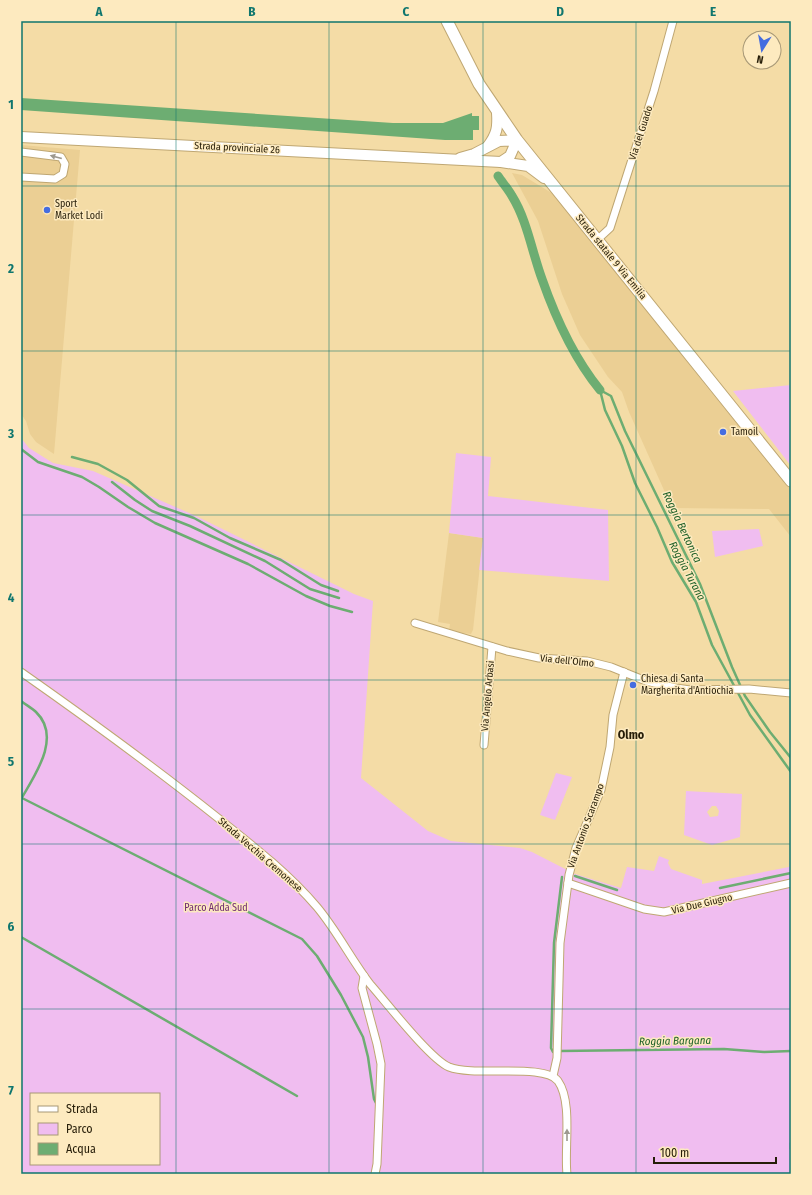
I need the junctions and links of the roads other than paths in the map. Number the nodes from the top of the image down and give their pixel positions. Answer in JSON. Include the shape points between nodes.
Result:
{"nodes":[{"id":1,"x":447,"y":21,"type":"edge"},
{"id":2,"x":673,"y":21,"type":"edge"},
{"id":3,"x":497,"y":113,"type":"junction"},
{"id":4,"x":21,"y":137,"type":"edge"},
{"id":5,"x":518,"y":140,"type":"junction"},
{"id":6,"x":486,"y":148,"type":"junction"},
{"id":7,"x":21,"y":152,"type":"edge"},
{"id":8,"x":453,"y":160,"type":"junction"},
{"id":9,"x":501,"y":162,"type":"junction"},
{"id":10,"x":21,"y":177,"type":"edge"},
{"id":11,"x":556,"y":189,"type":"junction"},
{"id":12,"x":597,"y":240,"type":"junction"},
{"id":13,"x":791,"y":481,"type":"edge"},
{"id":14,"x":415,"y":623,"type":"dead end"},
{"id":15,"x":492,"y":647,"type":"junction"},
{"id":16,"x":21,"y":672,"type":"edge"},
{"id":17,"x":624,"y":672,"type":"junction"},
{"id":18,"x":791,"y":693,"type":"edge"},
{"id":19,"x":484,"y":746,"type":"dead end"},
{"id":20,"x":568,"y":883,"type":"junction"},
{"id":21,"x":791,"y":883,"type":"edge"},
{"id":22,"x":364,"y":976,"type":"junction"},
{"id":23,"x":553,"y":1076,"type":"junction"},
{"id":24,"x":375,"y":1174,"type":"edge"},
{"id":25,"x":567,"y":1174,"type":"edge"}],
"edges":[{"from":1,"to":3,"type":"main road","name":"Strada statale 9 Via Emilia"},
{"from":2,"to":12,"type":"street","name":"Via del Guado","via":[[654,91],[612,221],[608,231]]},
{"from":3,"to":5,"type":"main road","name":"Strada statale 9 Via Emilia"},
{"from":3,"to":6,"type":"main road","via":[[496,136]]},
{"from":4,"to":8,"type":"main road","name":"Strada provinciale 26"},
{"from":5,"to":6,"type":"main road","name":"Strada provinciale 26","via":[[499,141]]},
{"from":5,"to":9,"type":"main road","via":[[510,156]]},
{"from":5,"to":11,"type":"main road","name":"Strada statale 9 Via Emilia"},
{"from":6,"to":8,"type":"main road","name":"Strada provinciale 26"},
{"from":10,"to":7,"type":"street","one_way":true,"via":[[55,179],[63,174],[65,164],[61,157]]},
{"from":8,"to":9,"type":"main road","name":"Strada provinciale 26"},
{"from":9,"to":11,"type":"main road","name":"Strada provinciale 26","via":[[528,166]]},
{"from":11,"to":12,"type":"main road","name":"Strada statale 9 Via Emilia"},
{"from":12,"to":13,"type":"main road","name":"Strada statale 9 Via Emilia"},
{"from":14,"to":15,"type":"street","name":"Via dell’Olmo"},
{"from":15,"to":17,"type":"street","name":"Via dell’Olmo","via":[[539,658],[587,661]]},
{"from":15,"to":19,"type":"street","name":"Via Angelo Arbasi"},
{"from":16,"to":22,"type":"street","name":"Strada Vecchia Cremonese","via":[[168,778],[262,854],[317,907]]},
{"from":17,"to":18,"type":"street","name":"Via dell’Olmo","via":[[646,681],[690,690],[746,689]]},
{"from":17,"to":20,"type":"street","name":"Via Antonio Scarampo","via":[[601,790],[576,848]]},
{"from":20,"to":21,"type":"street","name":"Via Due Giugno","via":[[644,909],[664,912]]},
{"from":20,"to":23,"type":"street","name":"Via Antonio Scarampo","via":[[560,943],[557,1058]]},
{"from":22,"to":23,"type":"street","name":"Strada Vecchia Cremonese","via":[[436,1058],[448,1066],[472,1072],[539,1072]]},
{"from":22,"to":24,"type":"street","via":[[362,988],[381,1064]]},
{"from":25,"to":23,"type":"street","one_way":true,"via":[[564,1098]]}]}
